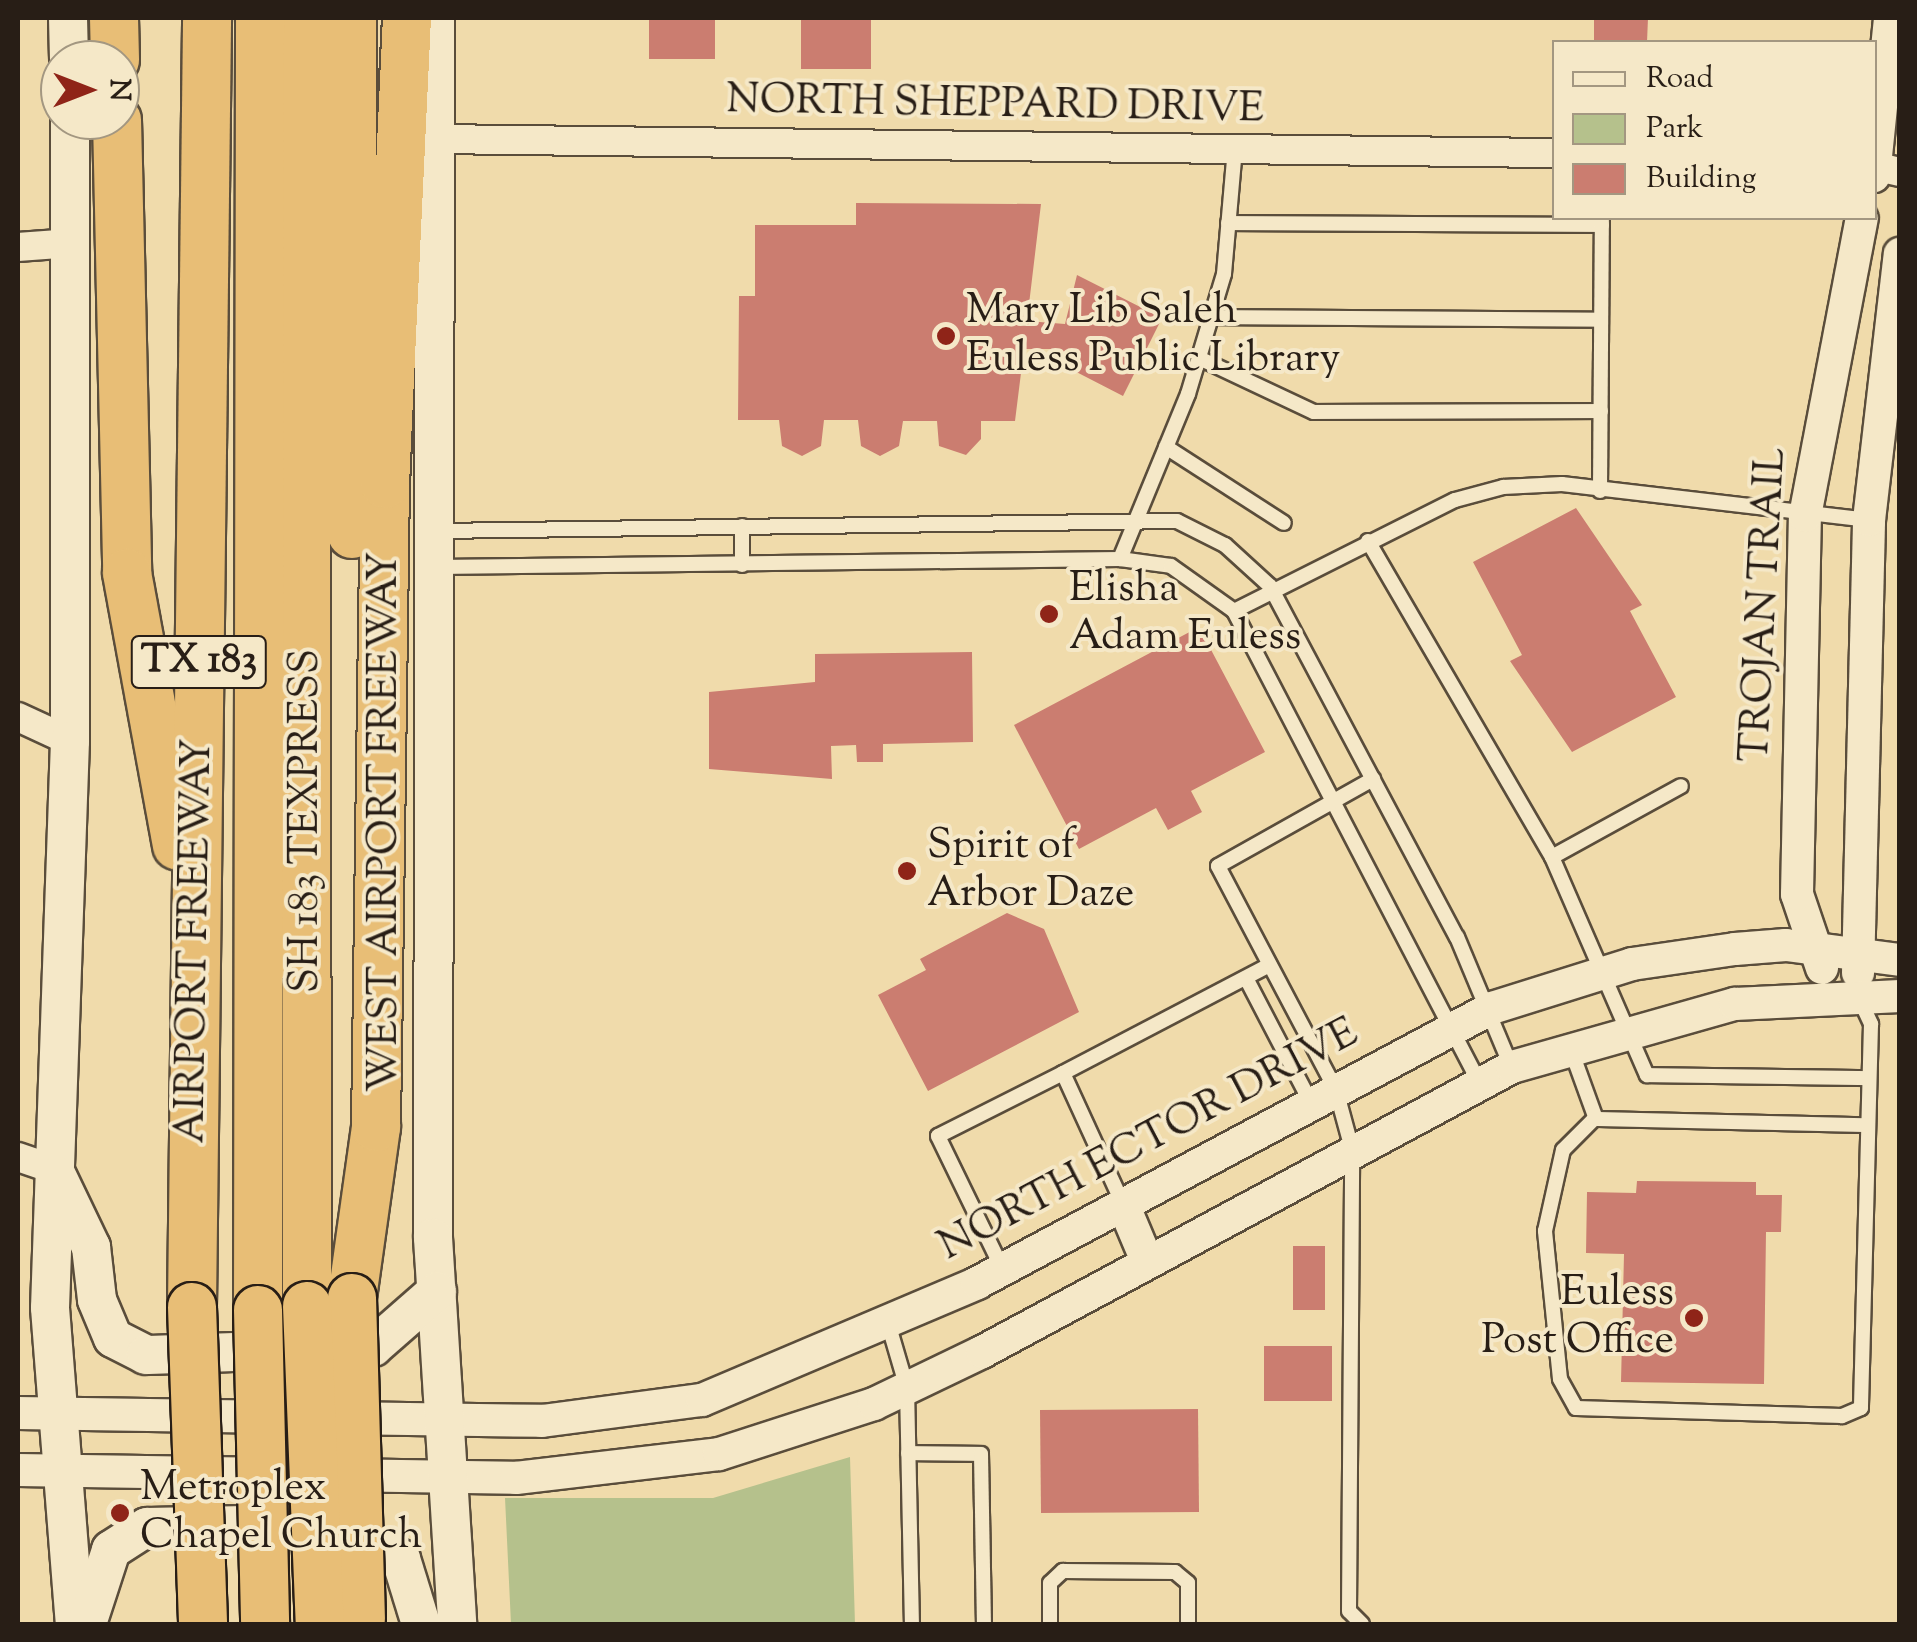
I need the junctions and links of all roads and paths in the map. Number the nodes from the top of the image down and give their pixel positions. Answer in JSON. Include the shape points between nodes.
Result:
{"nodes":[{"id":1,"x":207,"y":18,"type":"edge"},
{"id":2,"x":260,"y":18,"type":"edge"},
{"id":3,"x":305,"y":18,"type":"edge"},
{"id":4,"x":352,"y":18,"type":"edge"},
{"id":5,"x":408,"y":18,"type":"edge"},
{"id":6,"x":434,"y":18,"type":"edge"},
{"id":7,"x":1890,"y":18,"type":"edge"},
{"id":8,"x":70,"y":140,"type":"edge"},
{"id":9,"x":116,"y":140,"type":"edge"},
{"id":10,"x":434,"y":140,"type":"junction"},
{"id":11,"x":1234,"y":150,"type":"junction"},
{"id":12,"x":1552,"y":153,"type":"edge"},
{"id":13,"x":1881,"y":170,"type":"edge"},
{"id":14,"x":1862,"y":220,"type":"edge"},
{"id":15,"x":1602,"y":222,"type":"edge"},
{"id":16,"x":1228,"y":224,"type":"junction"},
{"id":17,"x":72,"y":243,"type":"junction"},
{"id":18,"x":18,"y":247,"type":"edge"},
{"id":19,"x":1900,"y":254,"type":"edge"},
{"id":20,"x":1211,"y":317,"type":"junction"},
{"id":21,"x":1601,"y":320,"type":"junction"},
{"id":22,"x":1199,"y":358,"type":"junction"},
{"id":23,"x":1601,"y":411,"type":"junction"},
{"id":24,"x":1166,"y":447,"type":"junction"},
{"id":25,"x":1600,"y":491,"type":"junction"},
{"id":26,"x":1804,"y":516,"type":"junction"},
{"id":27,"x":1136,"y":518,"type":"junction"},
{"id":28,"x":1869,"y":520,"type":"junction"},
{"id":29,"x":1284,"y":523,"type":"dead end"},
{"id":30,"x":742,"y":526,"type":"junction"},
{"id":31,"x":1368,"y":540,"type":"junction"},
{"id":32,"x":431,"y":549,"type":"junction"},
{"id":33,"x":1120,"y":559,"type":"junction"},
{"id":34,"x":742,"y":565,"type":"junction"},
{"id":35,"x":1270,"y":586,"type":"junction"},
{"id":36,"x":1234,"y":611,"type":"junction"},
{"id":37,"x":18,"y":717,"type":"edge"},
{"id":38,"x":70,"y":741,"type":"junction"},
{"id":39,"x":1373,"y":779,"type":"junction"},
{"id":40,"x":1681,"y":786,"type":"dead end"},
{"id":41,"x":1334,"y":799,"type":"junction"},
{"id":42,"x":1552,"y":857,"type":"junction"},
{"id":43,"x":1818,"y":950,"type":"junction"},
{"id":44,"x":196,"y":952,"type":"junction"},
{"id":45,"x":1858,"y":954,"type":"junction"},
{"id":46,"x":1900,"y":960,"type":"edge"},
{"id":47,"x":1270,"y":966,"type":"junction"},
{"id":48,"x":1606,"y":971,"type":"junction"},
{"id":49,"x":1246,"y":978,"type":"junction"},
{"id":50,"x":1900,"y":996,"type":"edge"},
{"id":51,"x":1844,"y":997,"type":"junction"},
{"id":52,"x":1492,"y":1008,"type":"junction"},
{"id":53,"x":1450,"y":1030,"type":"junction"},
{"id":54,"x":1627,"y":1030,"type":"junction"},
{"id":55,"x":1570,"y":1048,"type":"junction"},
{"id":56,"x":1512,"y":1067,"type":"junction"},
{"id":57,"x":1063,"y":1073,"type":"junction"},
{"id":58,"x":1869,"y":1078,"type":"junction"},
{"id":59,"x":1479,"y":1082,"type":"junction"},
{"id":60,"x":1323,"y":1097,"type":"junction"},
{"id":61,"x":1596,"y":1120,"type":"junction"},
{"id":62,"x":1868,"y":1125,"type":"junction"},
{"id":63,"x":1352,"y":1149,"type":"junction"},
{"id":64,"x":18,"y":1157,"type":"edge"},
{"id":65,"x":53,"y":1169,"type":"junction"},
{"id":66,"x":1123,"y":1204,"type":"junction"},
{"id":67,"x":1148,"y":1261,"type":"junction"},
{"id":68,"x":1003,"y":1270,"type":"junction"},
{"id":69,"x":436,"y":1291,"type":"junction"},
{"id":70,"x":330,"y":1302,"type":"junction"},
{"id":71,"x":888,"y":1323,"type":"junction"},
{"id":72,"x":907,"y":1388,"type":"junction"},
{"id":73,"x":36,"y":1413,"type":"edge"},
{"id":74,"x":440,"y":1420,"type":"junction"},
{"id":75,"x":908,"y":1454,"type":"junction"},
{"id":76,"x":18,"y":1470,"type":"edge"},
{"id":77,"x":59,"y":1470,"type":"junction"},
{"id":78,"x":444,"y":1477,"type":"junction"},
{"id":79,"x":1349,"y":1612,"type":"junction"},
{"id":80,"x":348,"y":1623,"type":"edge"},
{"id":81,"x":75,"y":1624,"type":"edge"},
{"id":82,"x":87,"y":1624,"type":"edge"},
{"id":83,"x":203,"y":1624,"type":"edge"},
{"id":84,"x":264,"y":1624,"type":"edge"},
{"id":85,"x":421,"y":1624,"type":"edge"},
{"id":86,"x":457,"y":1624,"type":"edge"},
{"id":87,"x":912,"y":1624,"type":"edge"},
{"id":88,"x":984,"y":1624,"type":"edge"},
{"id":89,"x":1050,"y":1624,"type":"edge"},
{"id":90,"x":1188,"y":1624,"type":"edge"},
{"id":91,"x":1335,"y":1624,"type":"edge"},
{"id":92,"x":1362,"y":1624,"type":"edge"}],
"edges":[{"from":1,"to":44,"type":"highway","name":"AIRPORT FREEWAY","number":"TX 183"},
{"from":2,"to":84,"type":"highway","name":"SH 183 TEXPRESS","bridge":true,"via":[[258,1310]]},
{"from":3,"to":70,"type":"highway","name":"SH 183 TEXPRESS"},
{"from":4,"to":70,"type":"highway"},
{"from":5,"to":70,"type":"highway","via":[[385,484],[376,1127]]},
{"from":6,"to":10,"type":"main road","name":"WEST AIRPORT FREEWAY"},
{"from":7,"to":13,"type":"street"},
{"from":8,"to":17,"type":"main road"},
{"from":9,"to":44,"type":"highway","via":[[127,573]]},
{"from":10,"to":11,"type":"street","name":"NORTH SHEPPARD DRIVE"},
{"from":10,"to":32,"type":"main road","name":"WEST AIRPORT FREEWAY"},
{"from":11,"to":12,"type":"street","name":"NORTH SHEPPARD DRIVE"},
{"from":11,"to":16,"type":"lane"},
{"from":14,"to":26,"type":"street","name":"TROJAN TRAIL"},
{"from":15,"to":16,"type":"lane"},
{"from":15,"to":21,"type":"lane"},
{"from":16,"to":20,"type":"lane"},
{"from":17,"to":18,"type":"street"},
{"from":17,"to":38,"type":"main road"},
{"from":19,"to":28,"type":"street"},
{"from":20,"to":21,"type":"lane"},
{"from":20,"to":22,"type":"lane"},
{"from":21,"to":23,"type":"lane"},
{"from":22,"to":23,"type":"lane","via":[[1314,412]]},
{"from":22,"to":24,"type":"lane"},
{"from":23,"to":25,"type":"lane"},
{"from":24,"to":27,"type":"lane"},
{"from":24,"to":29,"type":"lane"},
{"from":25,"to":26,"type":"lane"},
{"from":25,"to":31,"type":"lane","via":[[1503,487]]},
{"from":26,"to":28,"type":"lane"},
{"from":26,"to":43,"type":"street","name":"TROJAN TRAIL","via":[[1797,894]]},
{"from":27,"to":30,"type":"lane"},
{"from":27,"to":33,"type":"lane"},
{"from":27,"to":35,"type":"lane","via":[[1193,529]]},
{"from":28,"to":45,"type":"street"},
{"from":30,"to":32,"type":"lane"},
{"from":30,"to":34,"type":"lane"},
{"from":31,"to":35,"type":"lane"},
{"from":31,"to":42,"type":"lane"},
{"from":32,"to":34,"type":"lane"},
{"from":32,"to":69,"type":"main road","name":"WEST AIRPORT FREEWAY"},
{"from":33,"to":34,"type":"lane"},
{"from":33,"to":36,"type":"lane","via":[[1171,566]]},
{"from":35,"to":36,"type":"lane"},
{"from":35,"to":39,"type":"lane"},
{"from":36,"to":41,"type":"lane"},
{"from":37,"to":38,"type":"street"},
{"from":38,"to":65,"type":"main road"},
{"from":39,"to":41,"type":"lane"},
{"from":39,"to":52,"type":"lane"},
{"from":40,"to":42,"type":"lane"},
{"from":41,"to":47,"type":"lane","via":[[1218,866]]},
{"from":41,"to":53,"type":"lane"},
{"from":42,"to":48,"type":"lane"},
{"from":43,"to":45,"type":"street","name":"NORTH ECTOR DRIVE"},
{"from":43,"to":48,"type":"street","name":"NORTH ECTOR DRIVE","via":[[1735,948]]},
{"from":43,"to":51,"type":"street","name":"TROJAN TRAIL"},
{"from":44,"to":83,"type":"highway","name":"AIRPORT FREEWAY","number":"TX 183","bridge":true,"via":[[192,1307]]},
{"from":45,"to":46,"type":"street","name":"NORTH ECTOR DRIVE"},
{"from":45,"to":51,"type":"street"},
{"from":47,"to":49,"type":"lane"},
{"from":47,"to":60,"type":"lane"},
{"from":48,"to":52,"type":"street","name":"NORTH ECTOR DRIVE"},
{"from":48,"to":54,"type":"lane"},
{"from":49,"to":57,"type":"lane"},
{"from":49,"to":60,"type":"lane"},
{"from":50,"to":51,"type":"street"},
{"from":51,"to":54,"type":"street","via":[[1736,1004]]},
{"from":51,"to":58,"type":"lane","via":[[1871,1024]]},
{"from":52,"to":53,"type":"street","name":"NORTH ECTOR DRIVE"},
{"from":52,"to":56,"type":"lane"},
{"from":53,"to":59,"type":"lane"},
{"from":53,"to":60,"type":"street","name":"NORTH ECTOR DRIVE"},
{"from":54,"to":55,"type":"street"},
{"from":54,"to":58,"type":"lane","via":[[1634,1060],[1664,1080]]},
{"from":55,"to":56,"type":"street"},
{"from":55,"to":61,"type":"lane"},
{"from":56,"to":59,"type":"street"},
{"from":57,"to":66,"type":"lane"},
{"from":57,"to":68,"type":"lane","via":[[938,1136]]},
{"from":58,"to":62,"type":"lane"},
{"from":59,"to":63,"type":"street"},
{"from":60,"to":63,"type":"lane"},
{"from":60,"to":66,"type":"street","name":"NORTH ECTOR DRIVE"},
{"from":61,"to":62,"type":"lane"},
{"from":61,"to":62,"type":"lane","via":[[1563,1150],[1545,1231],[1560,1379],[1576,1408],[1842,1416],[1861,1408]]},
{"from":63,"to":67,"type":"street"},
{"from":63,"to":79,"type":"lane"},
{"from":64,"to":65,"type":"street"},
{"from":65,"to":69,"type":"main road","via":[[91,1247],[96,1300],[113,1338],[146,1355],[373,1347]]},
{"from":65,"to":73,"type":"main road"},
{"from":66,"to":67,"type":"street"},
{"from":66,"to":68,"type":"street","name":"NORTH ECTOR DRIVE"},
{"from":67,"to":72,"type":"street"},
{"from":68,"to":71,"type":"street","name":"NORTH ECTOR DRIVE"},
{"from":69,"to":74,"type":"main road","name":"WEST AIRPORT FREEWAY"},
{"from":70,"to":80,"type":"highway","bridge":true},
{"from":71,"to":72,"type":"lane"},
{"from":71,"to":74,"type":"street","name":"NORTH ECTOR DRIVE","via":[[794,1368],[623,1417]]},
{"from":72,"to":75,"type":"lane"},
{"from":72,"to":78,"type":"street","via":[[680,1463]]},
{"from":73,"to":74,"type":"street","name":"NORTH ECTOR DRIVE"},
{"from":73,"to":77,"type":"main road"},
{"from":74,"to":78,"type":"main road","name":"WEST AIRPORT FREEWAY"},
{"from":75,"to":87,"type":"lane"},
{"from":75,"to":88,"type":"lane","via":[[981,1454]]},
{"from":76,"to":77,"type":"street"},
{"from":77,"to":78,"type":"street"},
{"from":77,"to":81,"type":"main road"},
{"from":78,"to":86,"type":"main road","name":"WEST AIRPORT FREEWAY"},
{"from":79,"to":91,"type":"lane"},
{"from":79,"to":92,"type":"lane"},
{"from":82,"to":85,"type":"main road","via":[[111,1550],[146,1528],[332,1524],[401,1559]]},
{"from":89,"to":90,"type":"lane","via":[[1050,1583],[1063,1571],[1174,1572],[1188,1583]]}]}
